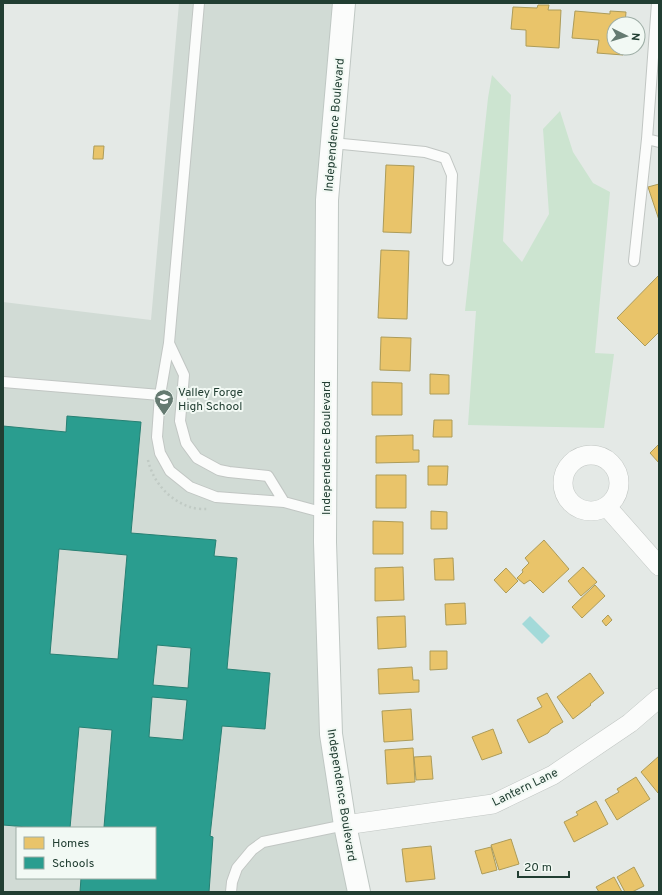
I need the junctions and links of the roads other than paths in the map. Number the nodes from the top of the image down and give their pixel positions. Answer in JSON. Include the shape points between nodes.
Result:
{"nodes":[{"id":1,"x":199,"y":3,"type":"edge"},
{"id":2,"x":344,"y":3,"type":"edge"},
{"id":3,"x":657,"y":3,"type":"edge"},
{"id":4,"x":647,"y":139,"type":"junction"},
{"id":5,"x":659,"y":142,"type":"edge"},
{"id":6,"x":332,"y":143,"type":"junction"},
{"id":7,"x":448,"y":260,"type":"dead end"},
{"id":8,"x":634,"y":262,"type":"dead end"},
{"id":9,"x":169,"y":343,"type":"junction"},
{"id":10,"x":3,"y":382,"type":"edge"},
{"id":11,"x":160,"y":396,"type":"junction"},
{"id":12,"x":284,"y":502,"type":"junction"},
{"id":13,"x":607,"y":507,"type":"dead end"},
{"id":14,"x":325,"y":513,"type":"junction"},
{"id":15,"x":659,"y":566,"type":"edge"},
{"id":16,"x":659,"y":698,"type":"edge"},
{"id":17,"x":345,"y":825,"type":"junction"},
{"id":18,"x":231,"y":892,"type":"edge"},
{"id":19,"x":359,"y":892,"type":"edge"}],
"edges":[{"from":1,"to":9,"type":"lane"},
{"from":2,"to":6,"type":"street","name":"Independence Boulevard"},
{"from":3,"to":4,"type":"lane"},
{"from":4,"to":5,"type":"lane"},
{"from":4,"to":8,"type":"lane"},
{"from":6,"to":7,"type":"lane","via":[[425,152],[445,158],[452,175]]},
{"from":6,"to":14,"type":"street","name":"Independence Boulevard","via":[[327,200]]},
{"from":9,"to":11,"type":"lane"},
{"from":9,"to":12,"type":"lane","via":[[184,375],[180,421],[186,443],[197,458],[219,470],[268,476]]},
{"from":10,"to":11,"type":"lane"},
{"from":11,"to":12,"type":"lane","via":[[157,437],[160,453],[170,471],[190,487],[216,497]]},
{"from":12,"to":14,"type":"lane"},
{"from":13,"to":15,"type":"street"},
{"from":14,"to":17,"type":"street","name":"Independence Boulevard","via":[[331,734]]},
{"from":16,"to":17,"type":"street","name":"Lantern Lane","via":[[630,723],[554,775],[492,804]]},
{"from":17,"to":18,"type":"lane","via":[[264,842],[237,868]]},
{"from":17,"to":19,"type":"street","name":"Independence Boulevard"}]}
